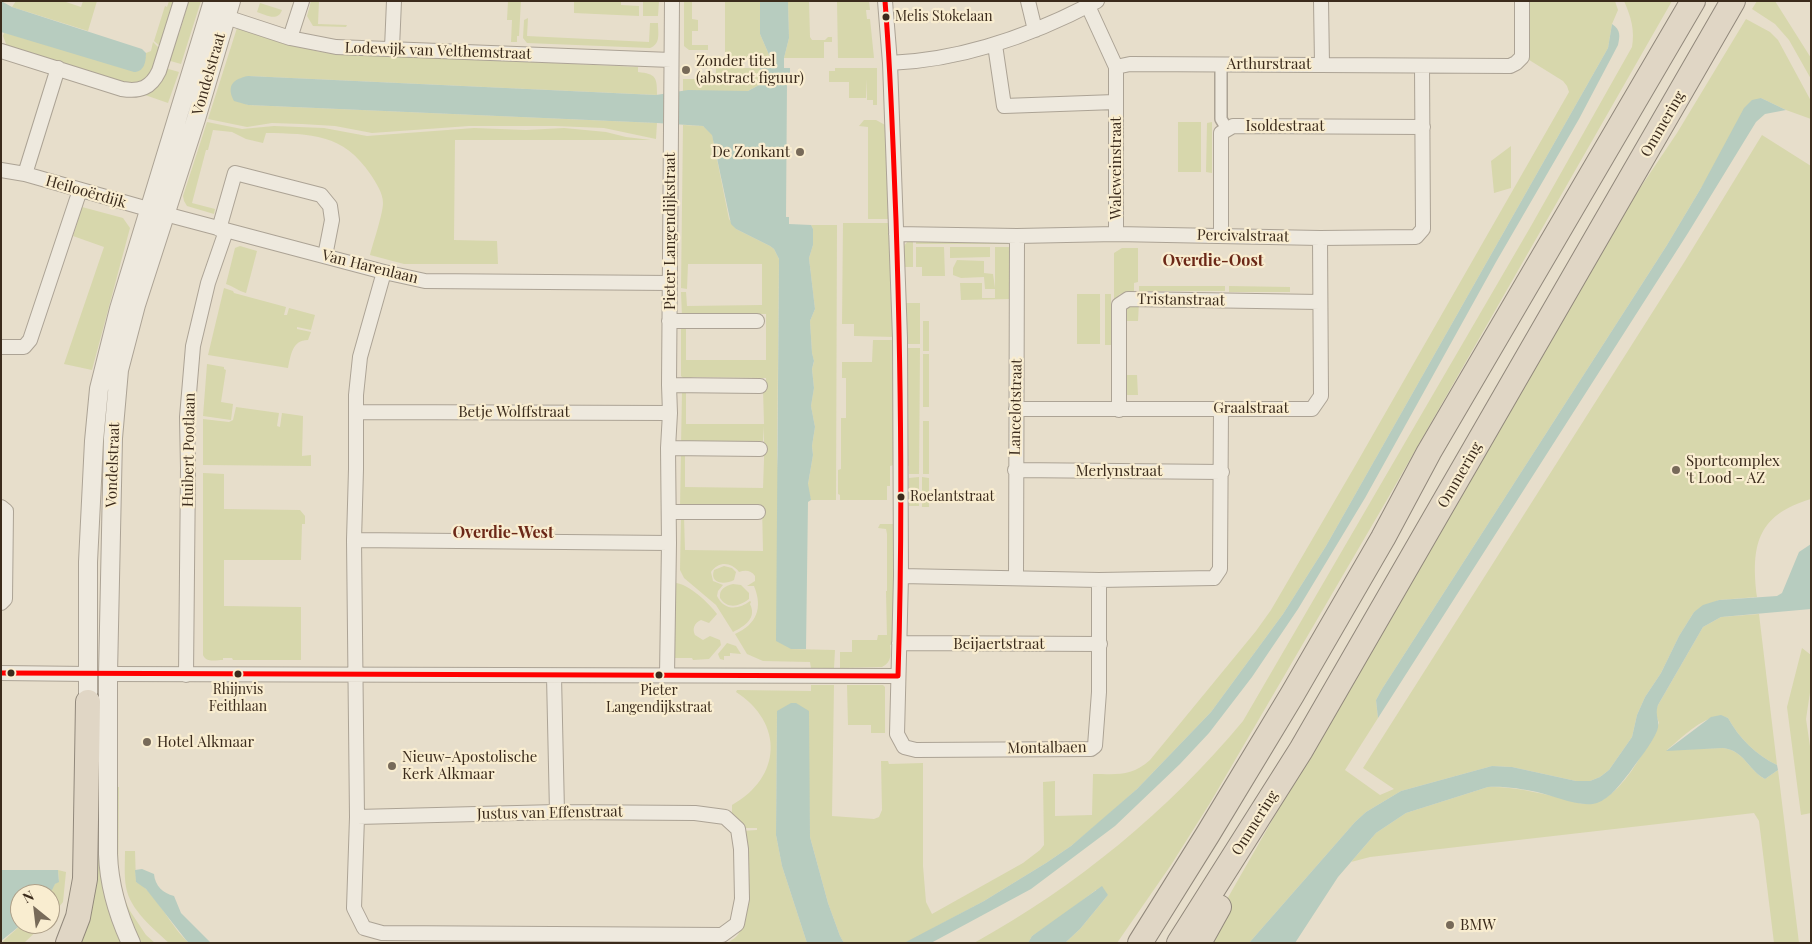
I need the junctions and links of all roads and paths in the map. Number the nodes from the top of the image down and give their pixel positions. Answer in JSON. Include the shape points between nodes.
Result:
{"nodes":[{"id":1,"x":181,"y":1,"type":"edge"},
{"id":2,"x":302,"y":1,"type":"edge"},
{"id":3,"x":394,"y":1,"type":"edge"},
{"id":4,"x":672,"y":1,"type":"edge"},
{"id":5,"x":885,"y":1,"type":"edge"},
{"id":6,"x":1028,"y":1,"type":"edge"},
{"id":7,"x":1321,"y":1,"type":"edge"},
{"id":8,"x":1522,"y":1,"type":"edge"},
{"id":9,"x":1693,"y":1,"type":"edge"},
{"id":10,"x":1733,"y":1,"type":"edge"},
{"id":11,"x":1092,"y":4,"type":"edge"},
{"id":12,"x":220,"y":8,"type":"edge"},
{"id":13,"x":1035,"y":30,"type":"junction"},
{"id":14,"x":290,"y":38,"type":"junction"},
{"id":15,"x":995,"y":45,"type":"junction"},
{"id":16,"x":392,"y":48,"type":"junction"},
{"id":17,"x":1,"y":51,"type":"edge"},
{"id":18,"x":671,"y":60,"type":"junction"},
{"id":19,"x":890,"y":63,"type":"junction"},
{"id":20,"x":1222,"y":64,"type":"junction"},
{"id":21,"x":1322,"y":64,"type":"junction"},
{"id":22,"x":1422,"y":66,"type":"junction"},
{"id":23,"x":58,"y":68,"type":"junction"},
{"id":24,"x":1116,"y":68,"type":"junction"},
{"id":25,"x":1115,"y":102,"type":"junction"},
{"id":26,"x":1423,"y":127,"type":"junction"},
{"id":27,"x":1227,"y":129,"type":"junction"},
{"id":28,"x":1,"y":170,"type":"edge"},
{"id":29,"x":25,"y":174,"type":"junction"},
{"id":30,"x":80,"y":190,"type":"junction"},
{"id":31,"x":148,"y":209,"type":"junction"},
{"id":32,"x":165,"y":214,"type":"junction"},
{"id":33,"x":223,"y":230,"type":"junction"},
{"id":34,"x":896,"y":234,"type":"junction"},
{"id":35,"x":1116,"y":234,"type":"junction"},
{"id":36,"x":1017,"y":236,"type":"junction"},
{"id":37,"x":1221,"y":236,"type":"junction"},
{"id":38,"x":1320,"y":238,"type":"junction"},
{"id":39,"x":325,"y":256,"type":"junction"},
{"id":40,"x":384,"y":272,"type":"junction"},
{"id":41,"x":670,"y":283,"type":"junction"},
{"id":42,"x":1320,"y":302,"type":"junction"},
{"id":43,"x":669,"y":321,"type":"junction"},
{"id":44,"x":757,"y":321,"type":"dead end"},
{"id":45,"x":1,"y":347,"type":"edge"},
{"id":46,"x":669,"y":385,"type":"junction"},
{"id":47,"x":760,"y":386,"type":"dead end"},
{"id":48,"x":1221,"y":408,"type":"junction"},
{"id":49,"x":1016,"y":409,"type":"junction"},
{"id":50,"x":1119,"y":410,"type":"junction"},
{"id":51,"x":357,"y":412,"type":"junction"},
{"id":52,"x":670,"y":413,"type":"junction"},
{"id":53,"x":668,"y":448,"type":"junction"},
{"id":54,"x":760,"y":449,"type":"dead end"},
{"id":55,"x":1015,"y":470,"type":"junction"},
{"id":56,"x":1222,"y":472,"type":"junction"},
{"id":57,"x":1,"y":507,"type":"edge"},
{"id":58,"x":669,"y":512,"type":"junction"},
{"id":59,"x":758,"y":512,"type":"dead end"},
{"id":60,"x":354,"y":540,"type":"junction"},
{"id":61,"x":669,"y":543,"type":"junction"},
{"id":62,"x":901,"y":576,"type":"junction"},
{"id":63,"x":1016,"y":578,"type":"junction"},
{"id":64,"x":1099,"y":580,"type":"junction"},
{"id":65,"x":1,"y":603,"type":"edge"},
{"id":66,"x":899,"y":643,"type":"junction"},
{"id":67,"x":1100,"y":644,"type":"junction"},
{"id":68,"x":1,"y":673,"type":"edge"},
{"id":69,"x":88,"y":674,"type":"junction"},
{"id":70,"x":108,"y":674,"type":"junction"},
{"id":71,"x":186,"y":674,"type":"junction"},
{"id":72,"x":356,"y":675,"type":"junction"},
{"id":73,"x":667,"y":675,"type":"junction"},
{"id":74,"x":554,"y":676,"type":"junction"},
{"id":75,"x":898,"y":676,"type":"junction"},
{"id":76,"x":88,"y":702,"type":"joint"},
{"id":77,"x":1301,"y":750,"type":"junction"},
{"id":78,"x":556,"y":812,"type":"junction"},
{"id":79,"x":357,"y":816,"type":"junction"},
{"id":80,"x":1208,"y":834,"type":"junction"},
{"id":81,"x":68,"y":943,"type":"edge"},
{"id":82,"x":131,"y":943,"type":"edge"},
{"id":83,"x":1122,"y":943,"type":"edge"},
{"id":84,"x":1140,"y":943,"type":"edge"},
{"id":85,"x":1179,"y":943,"type":"edge"},
{"id":86,"x":1199,"y":943,"type":"edge"}],
"edges":[{"from":1,"to":23,"type":"street","via":[[159,71],[145,88],[122,89]]},
{"from":2,"to":14,"type":"street"},
{"from":3,"to":16,"type":"street"},
{"from":4,"to":18,"type":"street","name":"Pieter Langendijkstraat"},
{"from":5,"to":19,"type":"street"},
{"from":6,"to":13,"type":"street"},
{"from":7,"to":21,"type":"street"},
{"from":8,"to":22,"type":"street","name":"Arthurstraat","via":[[1522,57],[1516,63],[1502,67]]},
{"from":9,"to":80,"type":"highway","via":[[1429,452],[1297,687]]},
{"from":10,"to":77,"type":"highway","name":"Ommering"},
{"from":11,"to":13,"type":"street"},
{"from":11,"to":24,"type":"street","name":"Waleweinstraat"},
{"from":12,"to":14,"type":"street","name":"Lodewijk van Velthemstraat"},
{"from":12,"to":31,"type":"street","name":"Vondelstraat"},
{"from":12,"to":32,"type":"street","name":"Vondelstraat","via":[[196,119]]},
{"from":13,"to":15,"type":"street"},
{"from":14,"to":16,"type":"street","name":"Lodewijk van Velthemstraat","via":[[336,47]]},
{"from":15,"to":19,"type":"street","via":[[946,57]]},
{"from":15,"to":25,"type":"street","name":"Waleweinstraat","via":[[1004,106]]},
{"from":16,"to":18,"type":"street","name":"Lodewijk van Velthemstraat"},
{"from":17,"to":23,"type":"street"},
{"from":18,"to":41,"type":"street","name":"Pieter Langendijkstraat"},
{"from":19,"to":34,"type":"street"},
{"from":20,"to":21,"type":"street","name":"Arthurstraat"},
{"from":20,"to":24,"type":"street","name":"Arthurstraat","via":[[1130,64]]},
{"from":20,"to":27,"type":"street","via":[[1221,119]]},
{"from":21,"to":22,"type":"street","name":"Arthurstraat"},
{"from":22,"to":26,"type":"street","name":"Percivalstraat"},
{"from":23,"to":29,"type":"street","name":"Heilooërdijk"},
{"from":24,"to":25,"type":"street","name":"Waleweinstraat"},
{"from":25,"to":35,"type":"street","name":"Waleweinstraat"},
{"from":26,"to":27,"type":"street","name":"Isoldestraat","via":[[1232,126]]},
{"from":26,"to":38,"type":"street","name":"Percivalstraat","via":[[1423,229],[1416,237]]},
{"from":27,"to":37,"type":"street","name":"Isoldestraat","via":[[1220,133]]},
{"from":28,"to":29,"type":"street","name":"Heilooërdijk"},
{"from":29,"to":30,"type":"street","name":"Heilooërdijk"},
{"from":30,"to":31,"type":"street","name":"Heilooërdijk"},
{"from":30,"to":45,"type":"street","via":[[30,340],[24,347]]},
{"from":31,"to":32,"type":"street"},
{"from":31,"to":69,"type":"street","name":"Vondelstraat","via":[[99,389],[88,562]]},
{"from":32,"to":33,"type":"street","name":"Van Harenlaan"},
{"from":32,"to":70,"type":"street","name":"Vondelstraat","via":[[119,370],[113,438]]},
{"from":33,"to":39,"type":"street","name":"Van Harenlaan"},
{"from":33,"to":39,"type":"street","name":"Huibert Pootlaan","via":[[235,173],[291,186],[321,195],[330,206],[332,220]]},
{"from":33,"to":71,"type":"street","name":"Huibert Pootlaan","via":[[193,346],[187,417]]},
{"from":34,"to":36,"type":"street","name":"Percivalstraat"},
{"from":34,"to":62,"type":"street"},
{"from":35,"to":36,"type":"street","name":"Percivalstraat"},
{"from":35,"to":37,"type":"street","name":"Percivalstraat"},
{"from":36,"to":49,"type":"street","name":"Lancelotstraat"},
{"from":37,"to":38,"type":"street","name":"Percivalstraat"},
{"from":38,"to":42,"type":"street","name":"Graalstraat"},
{"from":39,"to":40,"type":"street","name":"Van Harenlaan"},
{"from":40,"to":41,"type":"street","name":"Van Harenlaan","via":[[425,281]]},
{"from":40,"to":51,"type":"street","via":[[360,357]]},
{"from":41,"to":43,"type":"street","name":"Pieter Langendijkstraat"},
{"from":42,"to":48,"type":"street","name":"Graalstraat","via":[[1322,396],[1312,409]]},
{"from":42,"to":50,"type":"street","name":"Tristanstraat","via":[[1128,299],[1119,305]]},
{"from":43,"to":44,"type":"street","name":"Pieter Langendijkstraat"},
{"from":43,"to":46,"type":"street","name":"Pieter Langendijkstraat"},
{"from":46,"to":47,"type":"street"},
{"from":46,"to":52,"type":"street","name":"Pieter Langendijkstraat"},
{"from":48,"to":50,"type":"street","name":"Graalstraat"},
{"from":48,"to":56,"type":"street"},
{"from":49,"to":50,"type":"street","name":"Graalstraat"},
{"from":49,"to":55,"type":"street","name":"Lancelotstraat"},
{"from":51,"to":52,"type":"street","name":"Betje Wolffstraat"},
{"from":51,"to":60,"type":"street"},
{"from":52,"to":53,"type":"street","name":"Pieter Langendijkstraat"},
{"from":53,"to":54,"type":"street"},
{"from":53,"to":58,"type":"street","name":"Pieter Langendijkstraat"},
{"from":55,"to":56,"type":"street","name":"Merlynstraat"},
{"from":55,"to":63,"type":"street","name":"Lancelotstraat"},
{"from":56,"to":64,"type":"street","via":[[1220,569],[1214,578]]},
{"from":57,"to":65,"type":"street","via":[[6,511],[5,599]]},
{"from":58,"to":59,"type":"street"},
{"from":58,"to":61,"type":"street","name":"Pieter Langendijkstraat"},
{"from":60,"to":61,"type":"street"},
{"from":60,"to":72,"type":"street"},
{"from":61,"to":73,"type":"street","name":"Pieter Langendijkstraat"},
{"from":62,"to":63,"type":"street"},
{"from":62,"to":66,"type":"street"},
{"from":63,"to":64,"type":"street"},
{"from":64,"to":67,"type":"street","name":"Montalbaen"},
{"from":66,"to":67,"type":"street","name":"Beijaertstraat"},
{"from":66,"to":75,"type":"street"},
{"from":67,"to":75,"type":"street","name":"Montalbaen","via":[[1096,742],[1091,749],[916,750],[904,747],[897,734]]},
{"from":68,"to":69,"type":"street"},
{"from":69,"to":70,"type":"street"},
{"from":69,"to":76,"type":"street","name":"Vondelstraat"},
{"from":70,"to":71,"type":"street"},
{"from":70,"to":82,"type":"street","name":"Vondelstraat","via":[[108,868]]},
{"from":71,"to":72,"type":"street"},
{"from":72,"to":74,"type":"street"},
{"from":72,"to":79,"type":"street"},
{"from":73,"to":74,"type":"street"},
{"from":73,"to":75,"type":"street"},
{"from":74,"to":78,"type":"street"},
{"from":76,"to":81,"type":"highway","name":"Vondelstraat","via":[[85,879],[78,917]]},
{"from":77,"to":85,"type":"highway","name":"Ommering"},
{"from":77,"to":86,"type":"highway"},
{"from":78,"to":79,"type":"street","name":"Justus van Effenstraat"},
{"from":78,"to":79,"type":"street","name":"Justus van Effenstraat","via":[[725,816],[738,829],[742,899],[737,924],[722,935],[382,933],[364,928],[354,908]]},
{"from":80,"to":83,"type":"highway"},
{"from":80,"to":84,"type":"highway"}]}
